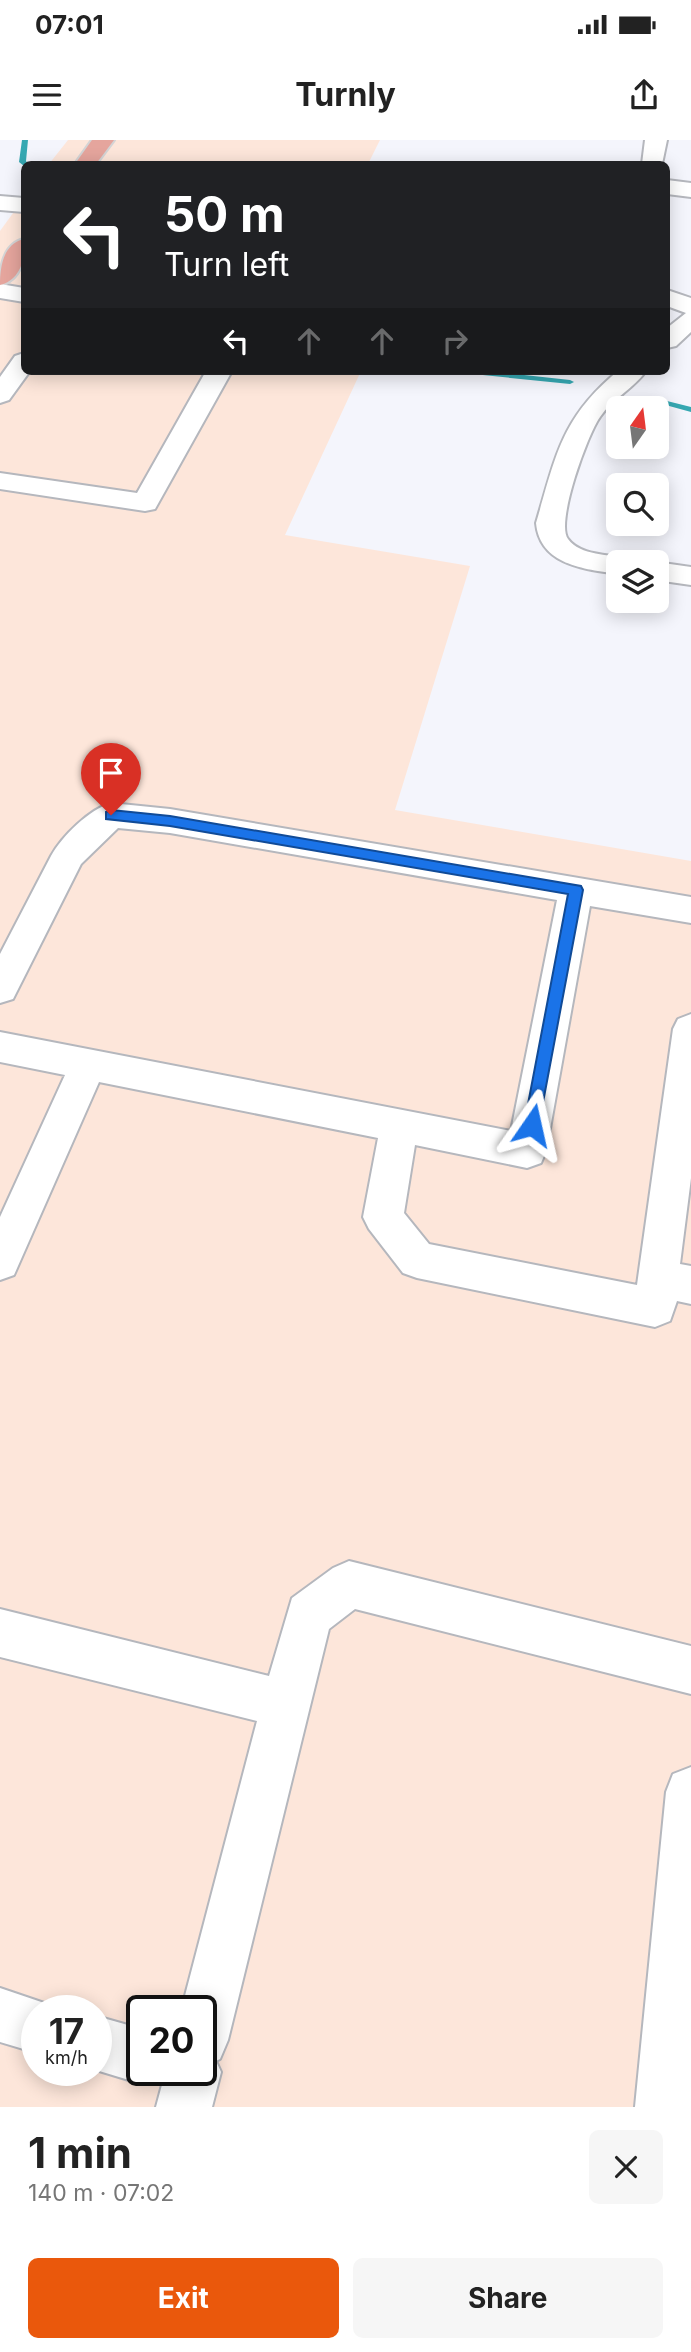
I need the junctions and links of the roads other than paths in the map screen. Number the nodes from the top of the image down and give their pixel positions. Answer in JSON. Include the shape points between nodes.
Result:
{"nodes":[{"id":1,"x":103,"y":140,"type":"edge"},
{"id":2,"x":656,"y":140,"type":"edge"},
{"id":3,"x":87,"y":161,"type":"edge"},
{"id":4,"x":652,"y":161,"type":"edge"},
{"id":5,"x":670,"y":187,"type":"edge"},
{"id":6,"x":691,"y":190,"type":"edge"},
{"id":7,"x":0,"y":203,"type":"edge"},
{"id":8,"x":21,"y":205,"type":"edge"},
{"id":9,"x":21,"y":250,"type":"edge"},
{"id":10,"x":0,"y":278,"type":"edge"},
{"id":11,"x":0,"y":291,"type":"edge"},
{"id":12,"x":21,"y":294,"type":"edge"},
{"id":13,"x":670,"y":298,"type":"edge"},
{"id":14,"x":691,"y":307,"type":"edge"},
{"id":15,"x":691,"y":319,"type":"edge"},
{"id":16,"x":670,"y":338,"type":"edge"},
{"id":17,"x":21,"y":365,"type":"edge"},
{"id":18,"x":217,"y":375,"type":"edge"},
{"id":19,"x":629,"y":375,"type":"edge"},
{"id":20,"x":0,"y":395,"type":"edge"},
{"id":21,"x":0,"y":481,"type":"edge"},
{"id":22,"x":606,"y":563,"type":"edge"},
{"id":23,"x":669,"y":572,"type":"edge"},
{"id":24,"x":691,"y":576,"type":"edge"},
{"id":25,"x":576,"y":890,"type":"junction"},
{"id":26,"x":691,"y":910,"type":"edge"},
{"id":27,"x":0,"y":989,"type":"edge"},
{"id":28,"x":691,"y":1029,"type":"edge"},
{"id":29,"x":0,"y":1047,"type":"edge"},
{"id":30,"x":88,"y":1065,"type":"junction"},
{"id":31,"x":399,"y":1126,"type":"junction"},
{"id":32,"x":0,"y":1262,"type":"edge"},
{"id":33,"x":674,"y":1282,"type":"edge"},
{"id":34,"x":0,"y":1633,"type":"edge"},
{"id":35,"x":691,"y":1670,"type":"edge"},
{"id":36,"x":286,"y":1704,"type":"junction"},
{"id":37,"x":691,"y":1792,"type":"edge"},
{"id":38,"x":212,"y":1995,"type":"edge"},
{"id":39,"x":0,"y":2015,"type":"edge"},
{"id":40,"x":21,"y":2021,"type":"edge"},
{"id":41,"x":663,"y":2107,"type":"edge"}],
"edges":[{"from":1,"to":3,"type":"main road"},
{"from":2,"to":4,"type":"street"},
{"from":5,"to":6,"type":"street"},
{"from":7,"to":8,"type":"street"},
{"from":9,"to":10,"type":"main road"},
{"from":11,"to":12,"type":"street"},
{"from":13,"to":14,"type":"street"},
{"from":15,"to":16,"type":"street"},
{"from":17,"to":20,"type":"street"},
{"from":18,"to":21,"type":"street","via":[[145,503]]},
{"from":19,"to":22,"type":"street","via":[[603,396],[583,422],[550,523],[554,543],[564,551]]},
{"from":23,"to":24,"type":"street"},
{"from":25,"to":26,"type":"street"},
{"from":25,"to":27,"type":"street","via":[[111,815],[68,856]]},
{"from":25,"to":31,"type":"street","via":[[527,1151]]},
{"from":28,"to":33,"type":"street"},
{"from":29,"to":30,"type":"street"},
{"from":30,"to":31,"type":"street"},
{"from":30,"to":32,"type":"street"},
{"from":31,"to":33,"type":"street","via":[[383,1217],[417,1260],[655,1308]]},
{"from":34,"to":36,"type":"street"},
{"from":35,"to":36,"type":"street","via":[[349,1584],[309,1615]]},
{"from":36,"to":38,"type":"street"},
{"from":37,"to":41,"type":"street"},
{"from":39,"to":40,"type":"street"}]}
